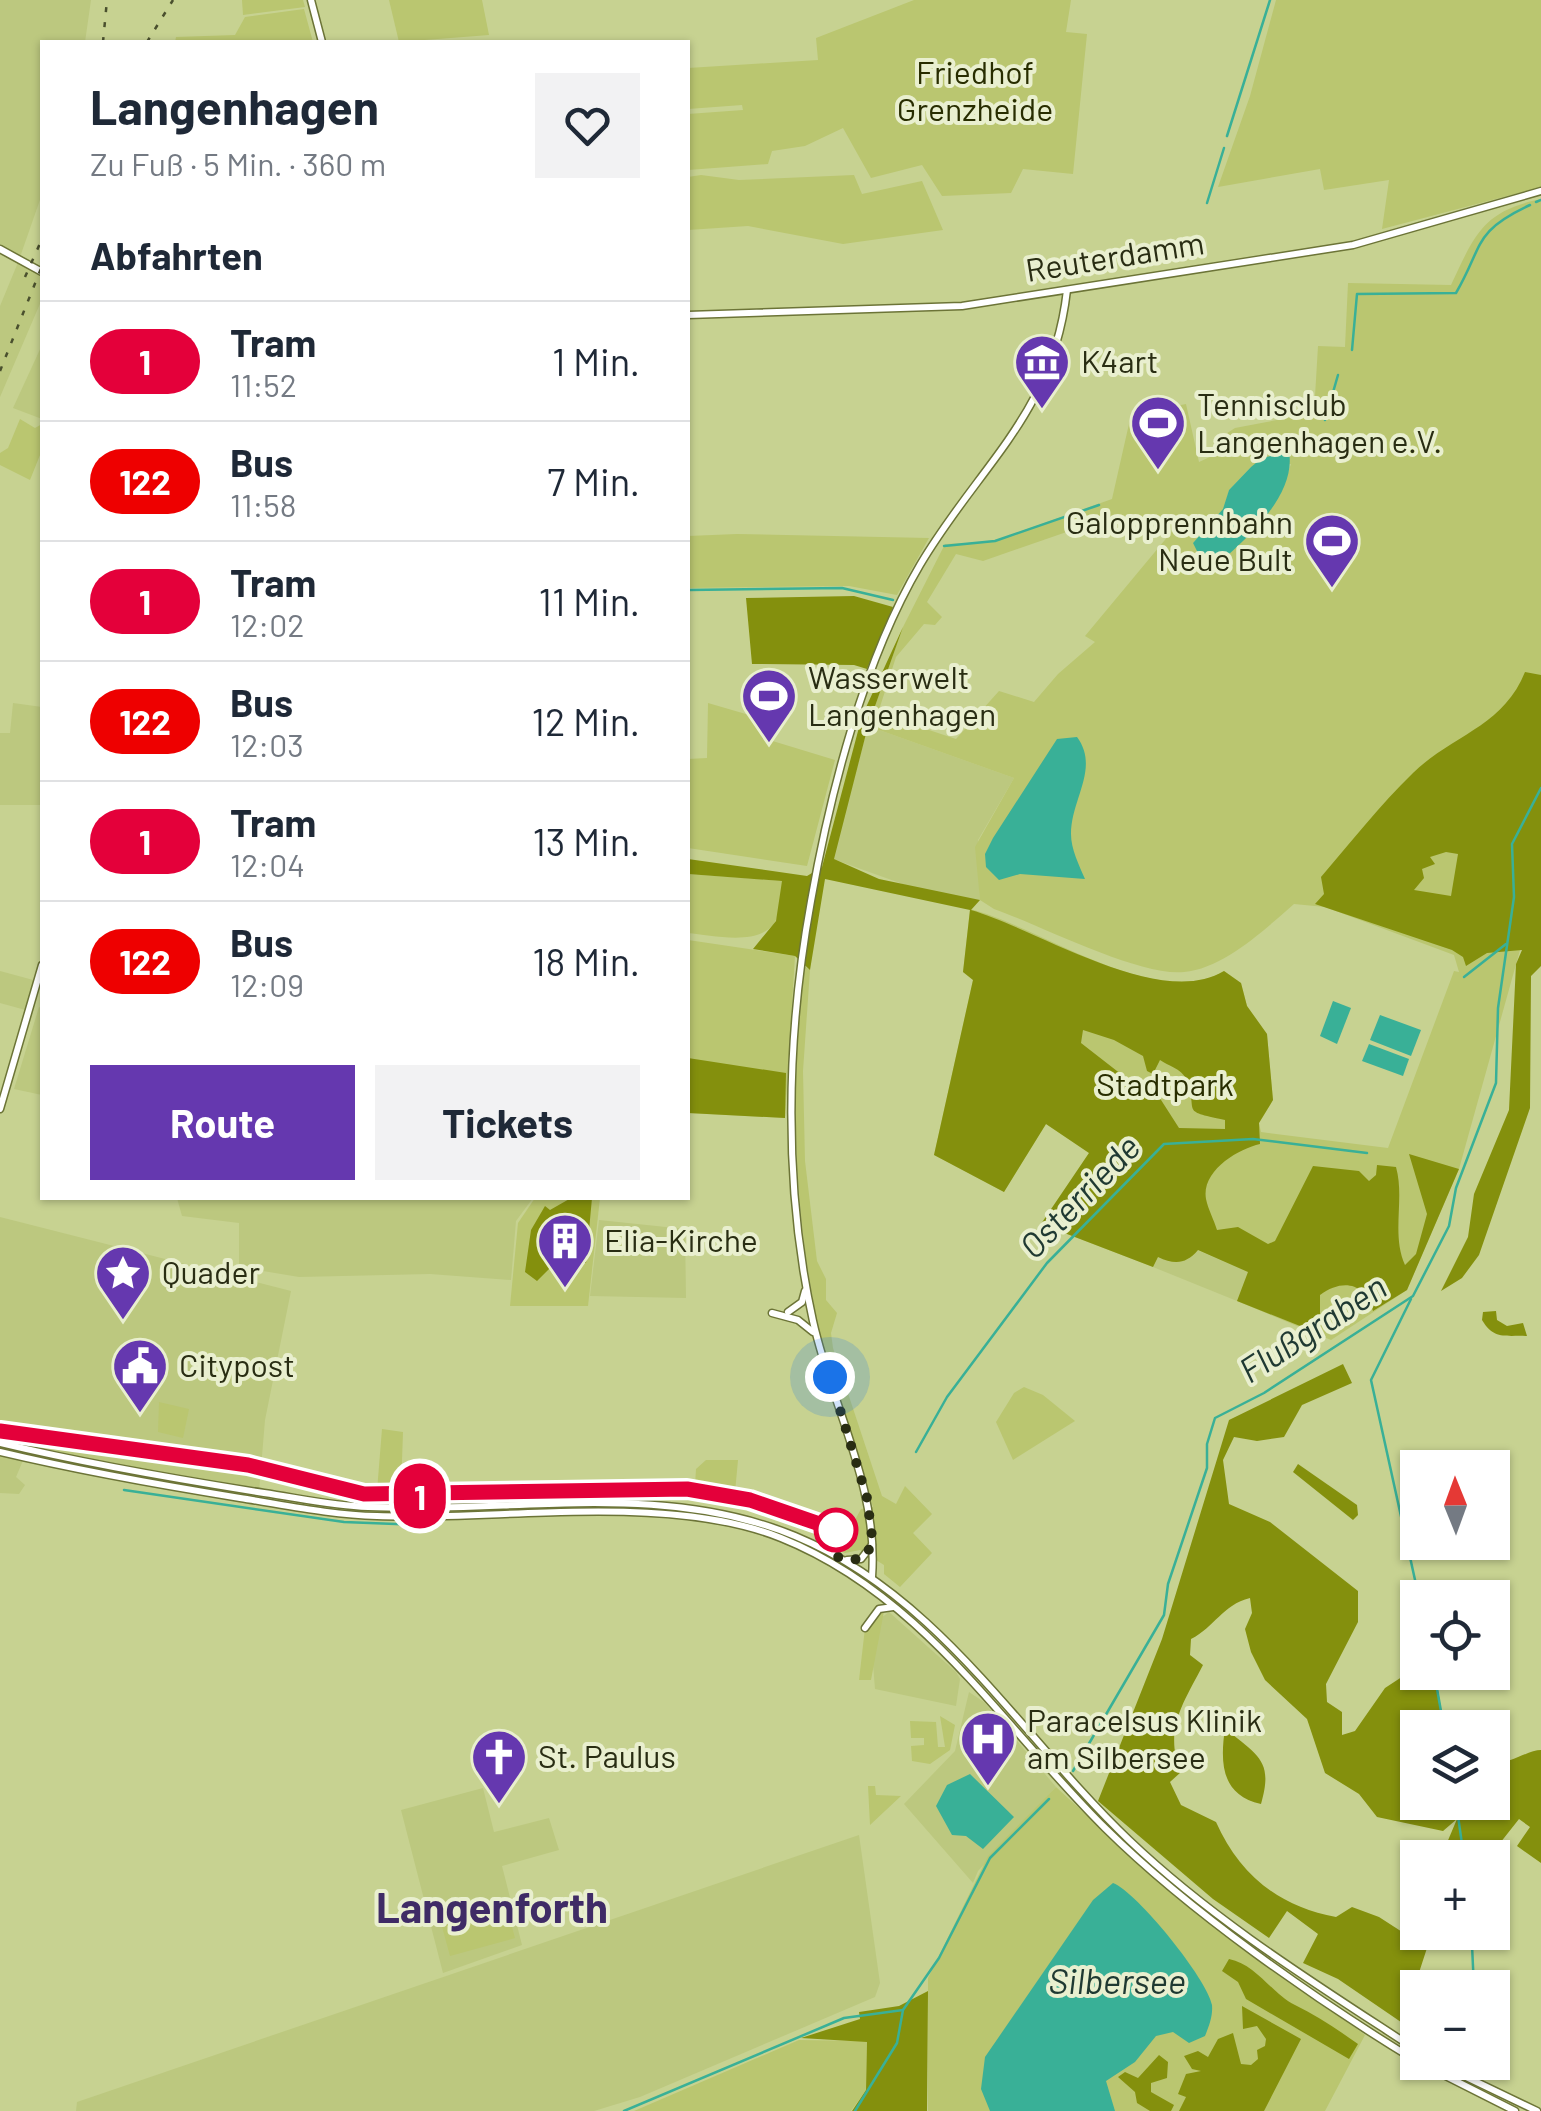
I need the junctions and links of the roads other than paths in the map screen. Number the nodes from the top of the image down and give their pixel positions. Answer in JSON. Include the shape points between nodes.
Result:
{"nodes":[{"id":1,"x":312,"y":0,"type":"edge"},
{"id":2,"x":322,"y":40,"type":"edge"},
{"id":3,"x":1541,"y":191,"type":"edge"},
{"id":4,"x":0,"y":249,"type":"edge"},
{"id":5,"x":40,"y":271,"type":"edge"},
{"id":6,"x":1067,"y":290,"type":"junction"},
{"id":7,"x":690,"y":315,"type":"edge"},
{"id":8,"x":40,"y":972,"type":"edge"},
{"id":9,"x":0,"y":1108,"type":"edge"},
{"id":10,"x":807,"y":1285,"type":"junction"},
{"id":11,"x":788,"y":1312,"type":"dead end"},
{"id":12,"x":772,"y":1313,"type":"dead end"},
{"id":13,"x":816,"y":1337,"type":"junction"},
{"id":14,"x":0,"y":1443,"type":"edge"},
{"id":15,"x":0,"y":1452,"type":"edge"},
{"id":16,"x":873,"y":1544,"type":"junction"},
{"id":17,"x":844,"y":1560,"type":"junction"},
{"id":18,"x":872,"y":1578,"type":"junction"},
{"id":19,"x":898,"y":1608,"type":"junction"},
{"id":20,"x":866,"y":1628,"type":"dead end"},
{"id":21,"x":970,"y":1672,"type":"junction"},
{"id":22,"x":1400,"y":2040,"type":"edge"},
{"id":23,"x":1400,"y":2049,"type":"edge"},
{"id":24,"x":1454,"y":2080,"type":"edge"},
{"id":25,"x":1472,"y":2080,"type":"edge"},
{"id":26,"x":1515,"y":2111,"type":"edge"},
{"id":27,"x":1537,"y":2111,"type":"edge"}],
"edges":[{"from":1,"to":2,"type":"main road"},
{"from":3,"to":6,"type":"main road","name":"Reuterdamm","via":[[1353,245]]},
{"from":4,"to":5,"type":"main road"},
{"from":6,"to":7,"type":"main road","name":"Reuterdamm","via":[[916,311]]},
{"from":6,"to":10,"type":"main road","via":[[1054,353],[1030,412],[940,534],[902,603],[863,698],[831,814],[804,942],[792,1073]]},
{"from":8,"to":9,"type":"main road"},
{"from":10,"to":11,"type":"main road","via":[[802,1302]]},
{"from":10,"to":13,"type":"main road"},
{"from":12,"to":13,"type":"main road","via":[[798,1320]]},
{"from":13,"to":16,"type":"main road","via":[[867,1498]]},
{"from":14,"to":17,"type":"main road","via":[[143,1474],[359,1506],[697,1509],[781,1530]]},
{"from":15,"to":19,"type":"main road","via":[[137,1482],[358,1515],[543,1513],[722,1522],[804,1549]]},
{"from":16,"to":17,"type":"main road","via":[[862,1559]]},
{"from":16,"to":18,"type":"main road"},
{"from":17,"to":18,"type":"main road"},
{"from":18,"to":21,"type":"main road","via":[[931,1625]]},
{"from":19,"to":20,"type":"main road","via":[[879,1609]]},
{"from":19,"to":21,"type":"main road"},
{"from":21,"to":22,"type":"main road","via":[[1163,1870]]},
{"from":21,"to":23,"type":"main road","via":[[1096,1820],[1159,1876]]},
{"from":24,"to":26,"type":"main road"},
{"from":25,"to":27,"type":"main road"}]}
